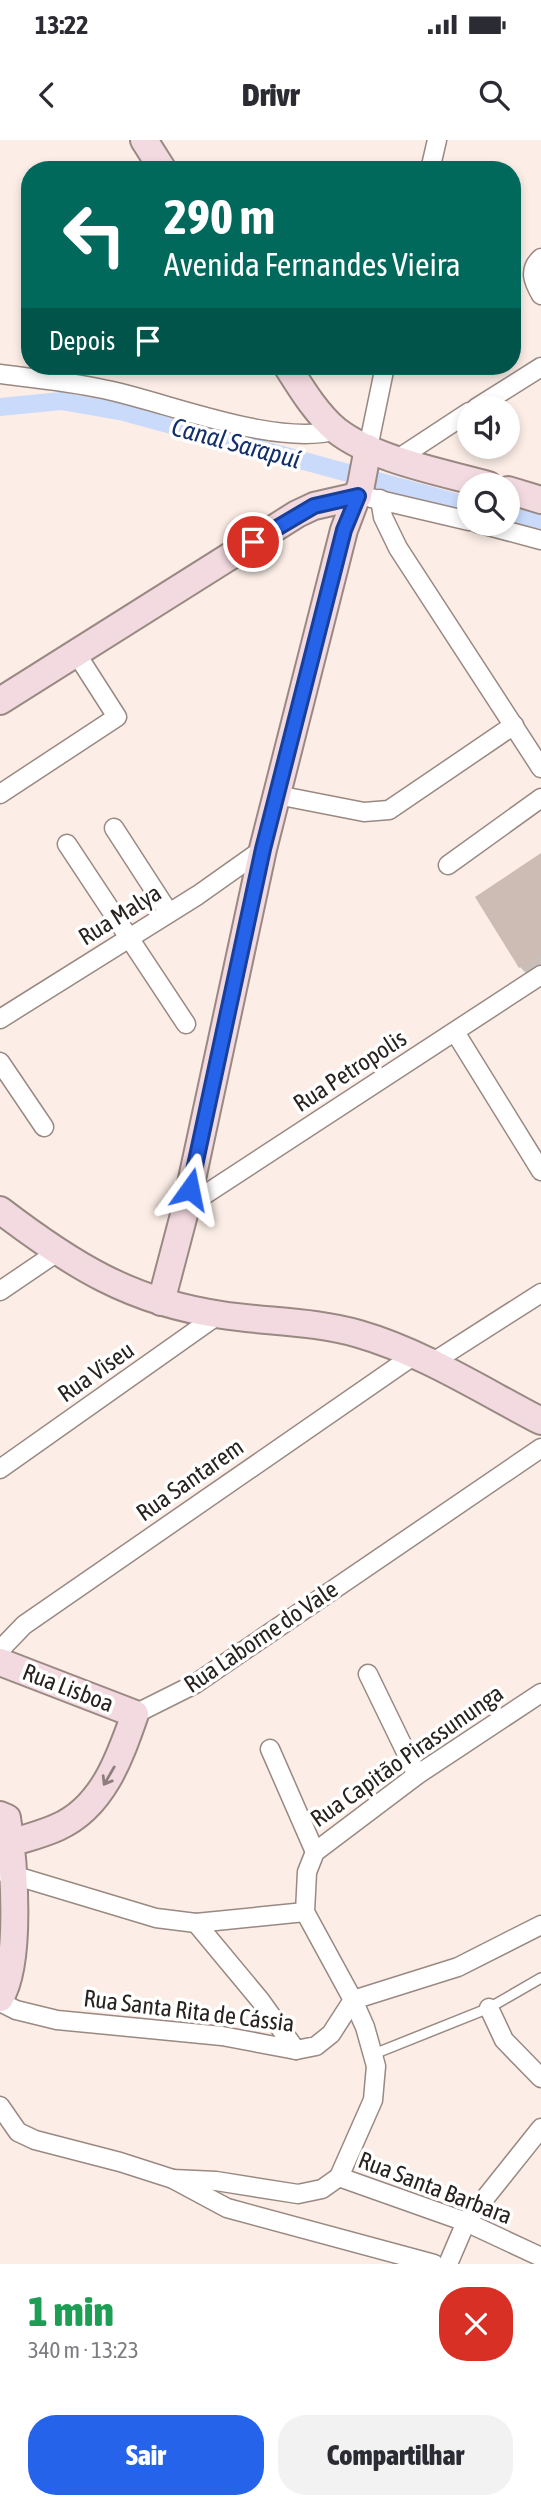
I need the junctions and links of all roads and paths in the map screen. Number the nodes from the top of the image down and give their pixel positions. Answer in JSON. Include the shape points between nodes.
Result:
{"nodes":[{"id":1,"x":144,"y":140,"type":"edge"},
{"id":2,"x":438,"y":140,"type":"edge"},
{"id":3,"x":157,"y":161,"type":"edge"},
{"id":4,"x":432,"y":161,"type":"edge"},
{"id":5,"x":541,"y":258,"type":"edge"},
{"id":6,"x":541,"y":295,"type":"edge"},
{"id":7,"x":541,"y":366,"type":"edge"},
{"id":8,"x":0,"y":374,"type":"edge"},
{"id":9,"x":293,"y":375,"type":"edge"},
{"id":10,"x":383,"y":375,"type":"edge"},
{"id":11,"x":494,"y":396,"type":"edge"},
{"id":12,"x":457,"y":420,"type":"edge"},
{"id":13,"x":337,"y":430,"type":"junction"},
{"id":14,"x":399,"y":458,"type":"junction"},
{"id":15,"x":457,"y":476,"type":"edge"},
{"id":16,"x":366,"y":478,"type":"junction"},
{"id":17,"x":520,"y":494,"type":"edge"},
{"id":18,"x":541,"y":500,"type":"edge"},
{"id":19,"x":457,"y":516,"type":"edge"},
{"id":20,"x":520,"y":534,"type":"edge"},
{"id":21,"x":541,"y":540,"type":"edge"},
{"id":22,"x":76,"y":653,"type":"junction"},
{"id":23,"x":0,"y":701,"type":"edge"},
{"id":24,"x":514,"y":725,"type":"junction"},
{"id":25,"x":534,"y":744,"type":"edge"},
{"id":26,"x":541,"y":768,"type":"edge"},
{"id":27,"x":0,"y":794,"type":"edge"},
{"id":28,"x":277,"y":795,"type":"junction"},
{"id":29,"x":541,"y":798,"type":"edge"},
{"id":30,"x":114,"y":828,"type":"dead end"},
{"id":31,"x":66,"y":844,"type":"dead end"},
{"id":32,"x":263,"y":849,"type":"junction"},
{"id":33,"x":448,"y":865,"type":"dead end"},
{"id":34,"x":169,"y":912,"type":"junction"},
{"id":35,"x":127,"y":939,"type":"junction"},
{"id":36,"x":541,"y":975,"type":"edge"},
{"id":37,"x":0,"y":1019,"type":"edge"},
{"id":38,"x":186,"y":1024,"type":"dead end"},
{"id":39,"x":455,"y":1032,"type":"junction"},
{"id":40,"x":0,"y":1062,"type":"edge"},
{"id":41,"x":44,"y":1127,"type":"dead end"},
{"id":42,"x":541,"y":1171,"type":"edge"},
{"id":43,"x":186,"y":1207,"type":"junction"},
{"id":44,"x":0,"y":1210,"type":"edge"},
{"id":45,"x":56,"y":1253,"type":"junction"},
{"id":46,"x":0,"y":1291,"type":"edge"},
{"id":47,"x":541,"y":1293,"type":"edge"},
{"id":48,"x":161,"y":1302,"type":"junction"},
{"id":49,"x":218,"y":1315,"type":"junction"},
{"id":50,"x":421,"y":1360,"type":"junction"},
{"id":51,"x":541,"y":1420,"type":"edge"},
{"id":52,"x":541,"y":1448,"type":"edge"},
{"id":53,"x":0,"y":1469,"type":"edge"},
{"id":54,"x":0,"y":1650,"type":"edge"},
{"id":55,"x":0,"y":1662,"type":"edge"},
{"id":56,"x":368,"y":1674,"type":"dead end"},
{"id":57,"x":541,"y":1693,"type":"edge"},
{"id":58,"x":135,"y":1714,"type":"junction"},
{"id":59,"x":270,"y":1749,"type":"dead end"},
{"id":60,"x":417,"y":1775,"type":"junction"},
{"id":61,"x":0,"y":1815,"type":"edge"},
{"id":62,"x":11,"y":1843,"type":"junction"},
{"id":63,"x":315,"y":1852,"type":"junction"},
{"id":64,"x":7,"y":1873,"type":"edge"},
{"id":65,"x":305,"y":1912,"type":"junction"},
{"id":66,"x":196,"y":1923,"type":"junction"},
{"id":67,"x":541,"y":1925,"type":"edge"},
{"id":68,"x":541,"y":1978,"type":"edge"},
{"id":69,"x":0,"y":2000,"type":"edge"},
{"id":70,"x":354,"y":2000,"type":"junction"},
{"id":71,"x":489,"y":2008,"type":"junction"},
{"id":72,"x":296,"y":2050,"type":"junction"},
{"id":73,"x":374,"y":2054,"type":"junction"},
{"id":74,"x":541,"y":2078,"type":"edge"},
{"id":75,"x":0,"y":2106,"type":"edge"},
{"id":76,"x":541,"y":2128,"type":"edge"},
{"id":77,"x":339,"y":2177,"type":"junction"},
{"id":78,"x":173,"y":2179,"type":"junction"},
{"id":79,"x":466,"y":2222,"type":"junction"},
{"id":80,"x":541,"y":2257,"type":"edge"},
{"id":81,"x":434,"y":2264,"type":"edge"},
{"id":82,"x":448,"y":2264,"type":"edge"}],
"edges":[{"from":1,"to":3,"type":"main road"},
{"from":2,"to":4,"type":"street"},
{"from":5,"to":6,"type":"street","via":[[532,274]]},
{"from":7,"to":11,"type":"street"},
{"from":8,"to":13,"type":"street","via":[[110,390],[284,435]]},
{"from":9,"to":13,"type":"main road"},
{"from":10,"to":16,"type":"street"},
{"from":12,"to":14,"type":"street"},
{"from":13,"to":16,"type":"main road"},
{"from":14,"to":15,"type":"main road"},
{"from":14,"to":16,"type":"main road"},
{"from":16,"to":19,"type":"street"},
{"from":16,"to":22,"type":"main road","via":[[297,514]]},
{"from":16,"to":24,"type":"street","via":[[398,548]]},
{"from":16,"to":28,"type":"main road","via":[[344,530]]},
{"from":17,"to":18,"type":"main road"},
{"from":20,"to":21,"type":"street"},
{"from":22,"to":23,"type":"main road"},
{"from":22,"to":27,"type":"street","via":[[117,717]]},
{"from":24,"to":25,"type":"street"},
{"from":24,"to":28,"type":"street","via":[[389,810],[364,812]]},
{"from":25,"to":26,"type":"street"},
{"from":28,"to":32,"type":"main road"},
{"from":29,"to":33,"type":"street"},
{"from":30,"to":34,"type":"street"},
{"from":31,"to":35,"type":"street"},
{"from":32,"to":34,"type":"street","name":"Rua Malya"},
{"from":32,"to":43,"type":"main road"},
{"from":34,"to":35,"type":"street","name":"Rua Malya"},
{"from":35,"to":37,"type":"street","name":"Rua Malya"},
{"from":35,"to":38,"type":"street"},
{"from":36,"to":39,"type":"street","name":"Rua Petropolis"},
{"from":39,"to":42,"type":"street"},
{"from":39,"to":43,"type":"street","name":"Rua Petropolis"},
{"from":40,"to":41,"type":"street"},
{"from":43,"to":48,"type":"main road"},
{"from":44,"to":45,"type":"main road"},
{"from":45,"to":46,"type":"street"},
{"from":45,"to":48,"type":"main road","via":[[129,1291]]},
{"from":47,"to":50,"type":"street","name":"Rua Santarem"},
{"from":48,"to":49,"type":"main road"},
{"from":49,"to":50,"type":"main road","via":[[360,1334]]},
{"from":49,"to":53,"type":"street","name":"Rua Viseu"},
{"from":50,"to":51,"type":"main road"},
{"from":50,"to":54,"type":"street","name":"Rua Santarem","via":[[24,1625]]},
{"from":52,"to":58,"type":"street","name":"Rua Laborne do Vale","via":[[195,1684]]},
{"from":55,"to":58,"type":"main road","name":"Rua Lisboa"},
{"from":56,"to":60,"type":"street"},
{"from":57,"to":60,"type":"street","name":"Rua Capitão Pirassununga"},
{"from":58,"to":62,"type":"main road","one_way":true,"via":[[110,1777],[82,1813],[58,1827]]},
{"from":59,"to":63,"type":"street"},
{"from":60,"to":63,"type":"street","name":"Rua Capitão Pirassununga"},
{"from":61,"to":62,"type":"main road","via":[[7,1818]]},
{"from":62,"to":64,"type":"main road"},
{"from":63,"to":65,"type":"street","name":"Rua Capitão Pirassununga","via":[[307,1872]]},
{"from":64,"to":66,"type":"street","via":[[156,1918]]},
{"from":64,"to":69,"type":"main road","via":[[12,1961]]},
{"from":65,"to":66,"type":"street"},
{"from":65,"to":70,"type":"street"},
{"from":66,"to":72,"type":"street"},
{"from":67,"to":70,"type":"street","via":[[457,1967]]},
{"from":68,"to":71,"type":"lane"},
{"from":69,"to":72,"type":"street","name":"Rua Santa Rita de Cássia","via":[[16,2010],[57,2020],[222,2036]]},
{"from":70,"to":72,"type":"street","name":"Rua Santa Rita de Cássia","via":[[331,2034],[316,2046]]},
{"from":70,"to":73,"type":"street"},
{"from":71,"to":73,"type":"lane"},
{"from":71,"to":74,"type":"street","via":[[504,2040]]},
{"from":73,"to":77,"type":"street","via":[[373,2100]]},
{"from":75,"to":78,"type":"street","name":"Rua Santa Barbara","via":[[18,2132],[34,2140]]},
{"from":76,"to":79,"type":"street"},
{"from":77,"to":78,"type":"street","name":"Rua Santa Barbara","via":[[322,2189],[298,2194]]},
{"from":77,"to":79,"type":"street","name":"Rua Santa Barbara"},
{"from":78,"to":81,"type":"street","via":[[227,2208]]},
{"from":79,"to":80,"type":"street","name":"Rua Santa Barbara"},
{"from":79,"to":82,"type":"street"}]}
